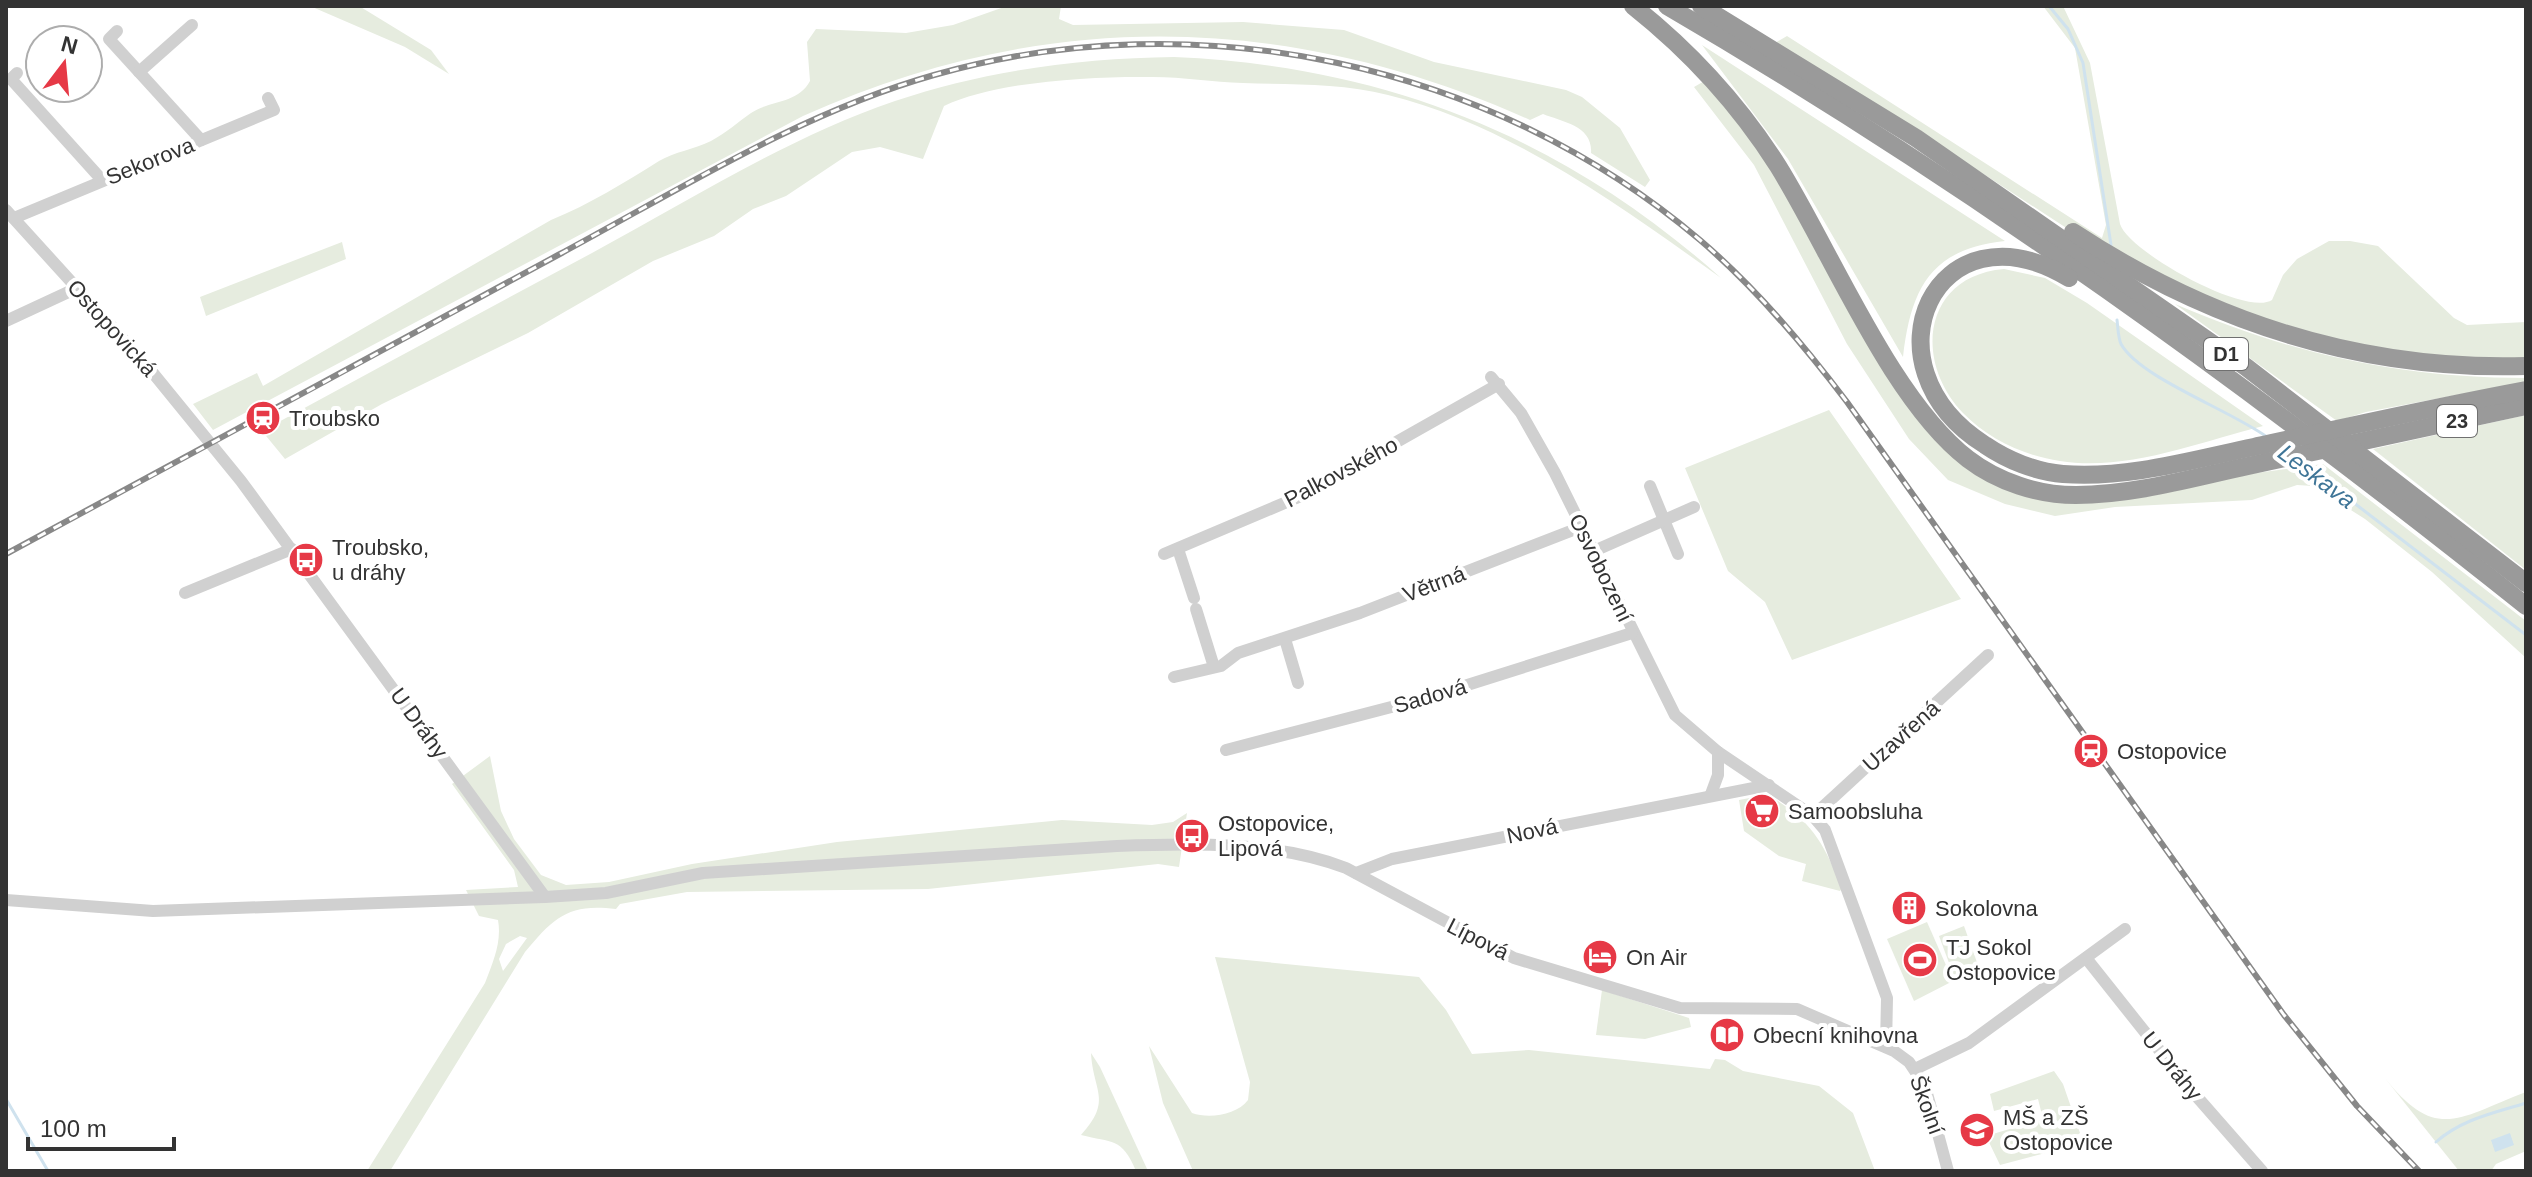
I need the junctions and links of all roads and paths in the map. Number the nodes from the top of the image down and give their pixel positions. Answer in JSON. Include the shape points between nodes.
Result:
{"nodes":[{"id":1,"x":1633,"y":6,"type":"edge"},
{"id":2,"x":1667,"y":6,"type":"edge"},
{"id":3,"x":1701,"y":6,"type":"edge"},
{"id":4,"x":192,"y":25,"type":"dead end"},
{"id":5,"x":117,"y":31,"type":"dead end"},
{"id":6,"x":139,"y":72,"type":"junction"},
{"id":7,"x":17,"y":73,"type":"dead end"},
{"id":8,"x":268,"y":98,"type":"dead end"},
{"id":9,"x":1916,"y":138,"type":"junction"},
{"id":10,"x":201,"y":140,"type":"junction"},
{"id":11,"x":102,"y":180,"type":"junction"},
{"id":12,"x":10,"y":214,"type":"edge"},
{"id":13,"x":77,"y":288,"type":"junction"},
{"id":14,"x":2129,"y":307,"type":"junction"},
{"id":15,"x":6,"y":321,"type":"edge"},
{"id":16,"x":2526,"y":366,"type":"edge"},
{"id":17,"x":1495,"y":381,"type":"joint"},
{"id":18,"x":2526,"y":390,"type":"edge"},
{"id":19,"x":2526,"y":406,"type":"edge"},
{"id":20,"x":214,"y":449,"type":"joint"},
{"id":21,"x":1650,"y":486,"type":"dead end"},
{"id":22,"x":1694,"y":507,"type":"dead end"},
{"id":23,"x":1663,"y":519,"type":"junction"},
{"id":24,"x":1581,"y":527,"type":"junction"},
{"id":25,"x":292,"y":549,"type":"junction"},
{"id":26,"x":1178,"y":549,"type":"junction"},
{"id":27,"x":1594,"y":551,"type":"junction"},
{"id":28,"x":1164,"y":554,"type":"dead end"},
{"id":29,"x":1678,"y":554,"type":"dead end"},
{"id":30,"x":2526,"y":583,"type":"edge"},
{"id":31,"x":185,"y":593,"type":"dead end"},
{"id":32,"x":2526,"y":606,"type":"edge"},
{"id":33,"x":1632,"y":633,"type":"junction"},
{"id":34,"x":1285,"y":639,"type":"junction"},
{"id":35,"x":1988,"y":655,"type":"dead end"},
{"id":36,"x":1214,"y":667,"type":"junction"},
{"id":37,"x":1174,"y":677,"type":"dead end"},
{"id":38,"x":1298,"y":683,"type":"dead end"},
{"id":39,"x":1226,"y":750,"type":"dead end"},
{"id":40,"x":1721,"y":757,"type":"junction"},
{"id":41,"x":1769,"y":785,"type":"junction"},
{"id":42,"x":1715,"y":792,"type":"junction"},
{"id":43,"x":1813,"y":816,"type":"junction"},
{"id":44,"x":1356,"y":873,"type":"junction"},
{"id":45,"x":545,"y":897,"type":"junction"},
{"id":46,"x":6,"y":900,"type":"edge"},
{"id":47,"x":2125,"y":929,"type":"dead end"},
{"id":48,"x":2086,"y":958,"type":"junction"},
{"id":49,"x":1848,"y":1030,"type":"joint"},
{"id":50,"x":1886,"y":1047,"type":"junction"},
{"id":51,"x":1915,"y":1069,"type":"junction"},
{"id":52,"x":1948,"y":1171,"type":"edge"},
{"id":53,"x":2262,"y":1171,"type":"edge"}],
"edges":[{"from":1,"to":19,"type":"highway","number":"23","via":[[1713,76],[1741,114],[1926,416],[1969,459],[2028,488],[2074,495],[2144,488]]},
{"from":2,"to":14,"type":"highway","number":"D1","via":[[1996,214]]},
{"from":3,"to":9,"type":"highway","number":"D1"},
{"from":4,"to":6,"type":"street"},
{"from":5,"to":6,"type":"street","via":[[109,39]]},
{"from":6,"to":10,"type":"street"},
{"from":7,"to":11,"type":"street","via":[[11,79]]},
{"from":8,"to":10,"type":"street","name":"Sekorova","via":[[274,110]]},
{"from":9,"to":16,"type":"highway","via":[[2171,290],[2246,323],[2369,356],[2478,368]]},
{"from":9,"to":30,"type":"highway","number":"D1","via":[[2246,367]]},
{"from":10,"to":11,"type":"street","name":"Sekorova"},
{"from":11,"to":12,"type":"street","name":"Sekorova"},
{"from":12,"to":13,"type":"street","name":"Ostopovická"},
{"from":13,"to":15,"type":"street"},
{"from":13,"to":20,"type":"street","name":"Ostopovická"},
{"from":14,"to":18,"type":"highway","number":"23","via":[[2050,266],[2004,256],[1986,258],[1957,270],[1939,285],[1922,319],[1923,373],[1953,421],[2000,455],[2061,474],[2134,471]]},
{"from":14,"to":32,"type":"highway","number":"D1","via":[[2359,473]]},
{"from":17,"to":24,"type":"street","name":"Osvobození","via":[[1527,423]]},
{"from":17,"to":26,"type":"street","name":"Palkovského","via":[[1301,496]]},
{"from":20,"to":25,"type":"street","name":"U Dráhy"},
{"from":21,"to":23,"type":"street"},
{"from":22,"to":23,"type":"street"},
{"from":23,"to":27,"type":"street"},
{"from":23,"to":29,"type":"street"},
{"from":24,"to":27,"type":"street","name":"Osvobození"},
{"from":24,"to":34,"type":"street","name":"Větrná"},
{"from":25,"to":31,"type":"street"},
{"from":25,"to":45,"type":"street","name":"U Dráhy"},
{"from":26,"to":28,"type":"street","name":"Palkovského"},
{"from":26,"to":36,"type":"street"},
{"from":27,"to":33,"type":"street","name":"Osvobození"},
{"from":33,"to":39,"type":"street","name":"Sadová","via":[[1426,698]]},
{"from":33,"to":40,"type":"street","name":"Osvobození","via":[[1675,715]]},
{"from":34,"to":36,"type":"street","name":"Větrná","via":[[1238,653]]},
{"from":34,"to":38,"type":"street"},
{"from":35,"to":43,"type":"street","name":"Uzavřená"},
{"from":36,"to":37,"type":"street","name":"Větrná"},
{"from":40,"to":41,"type":"street","name":"Osvobození"},
{"from":40,"to":42,"type":"street"},
{"from":41,"to":42,"type":"street","name":"Nová"},
{"from":41,"to":43,"type":"street","name":"Osvobození"},
{"from":42,"to":44,"type":"street","name":"Nová","via":[[1392,859]]},
{"from":43,"to":50,"type":"street","name":"Osvobození","via":[[1834,848],[1888,1000]]},
{"from":44,"to":45,"type":"street","name":"Lípová","via":[[1324,861],[1183,843],[703,873],[606,893]]},
{"from":44,"to":49,"type":"street","name":"Lípová","via":[[1514,958],[1680,1008],[1797,1009]]},
{"from":45,"to":46,"type":"street","name":"Lípová","via":[[153,911]]},
{"from":47,"to":48,"type":"street"},
{"from":48,"to":51,"type":"street","via":[[1969,1043]]},
{"from":48,"to":53,"type":"street","name":"U Dráhy"},
{"from":49,"to":50,"type":"street","name":"Školní"},
{"from":50,"to":51,"type":"street","name":"Školní"},
{"from":51,"to":52,"type":"street","name":"Školní","via":[[1934,1112]]}]}
